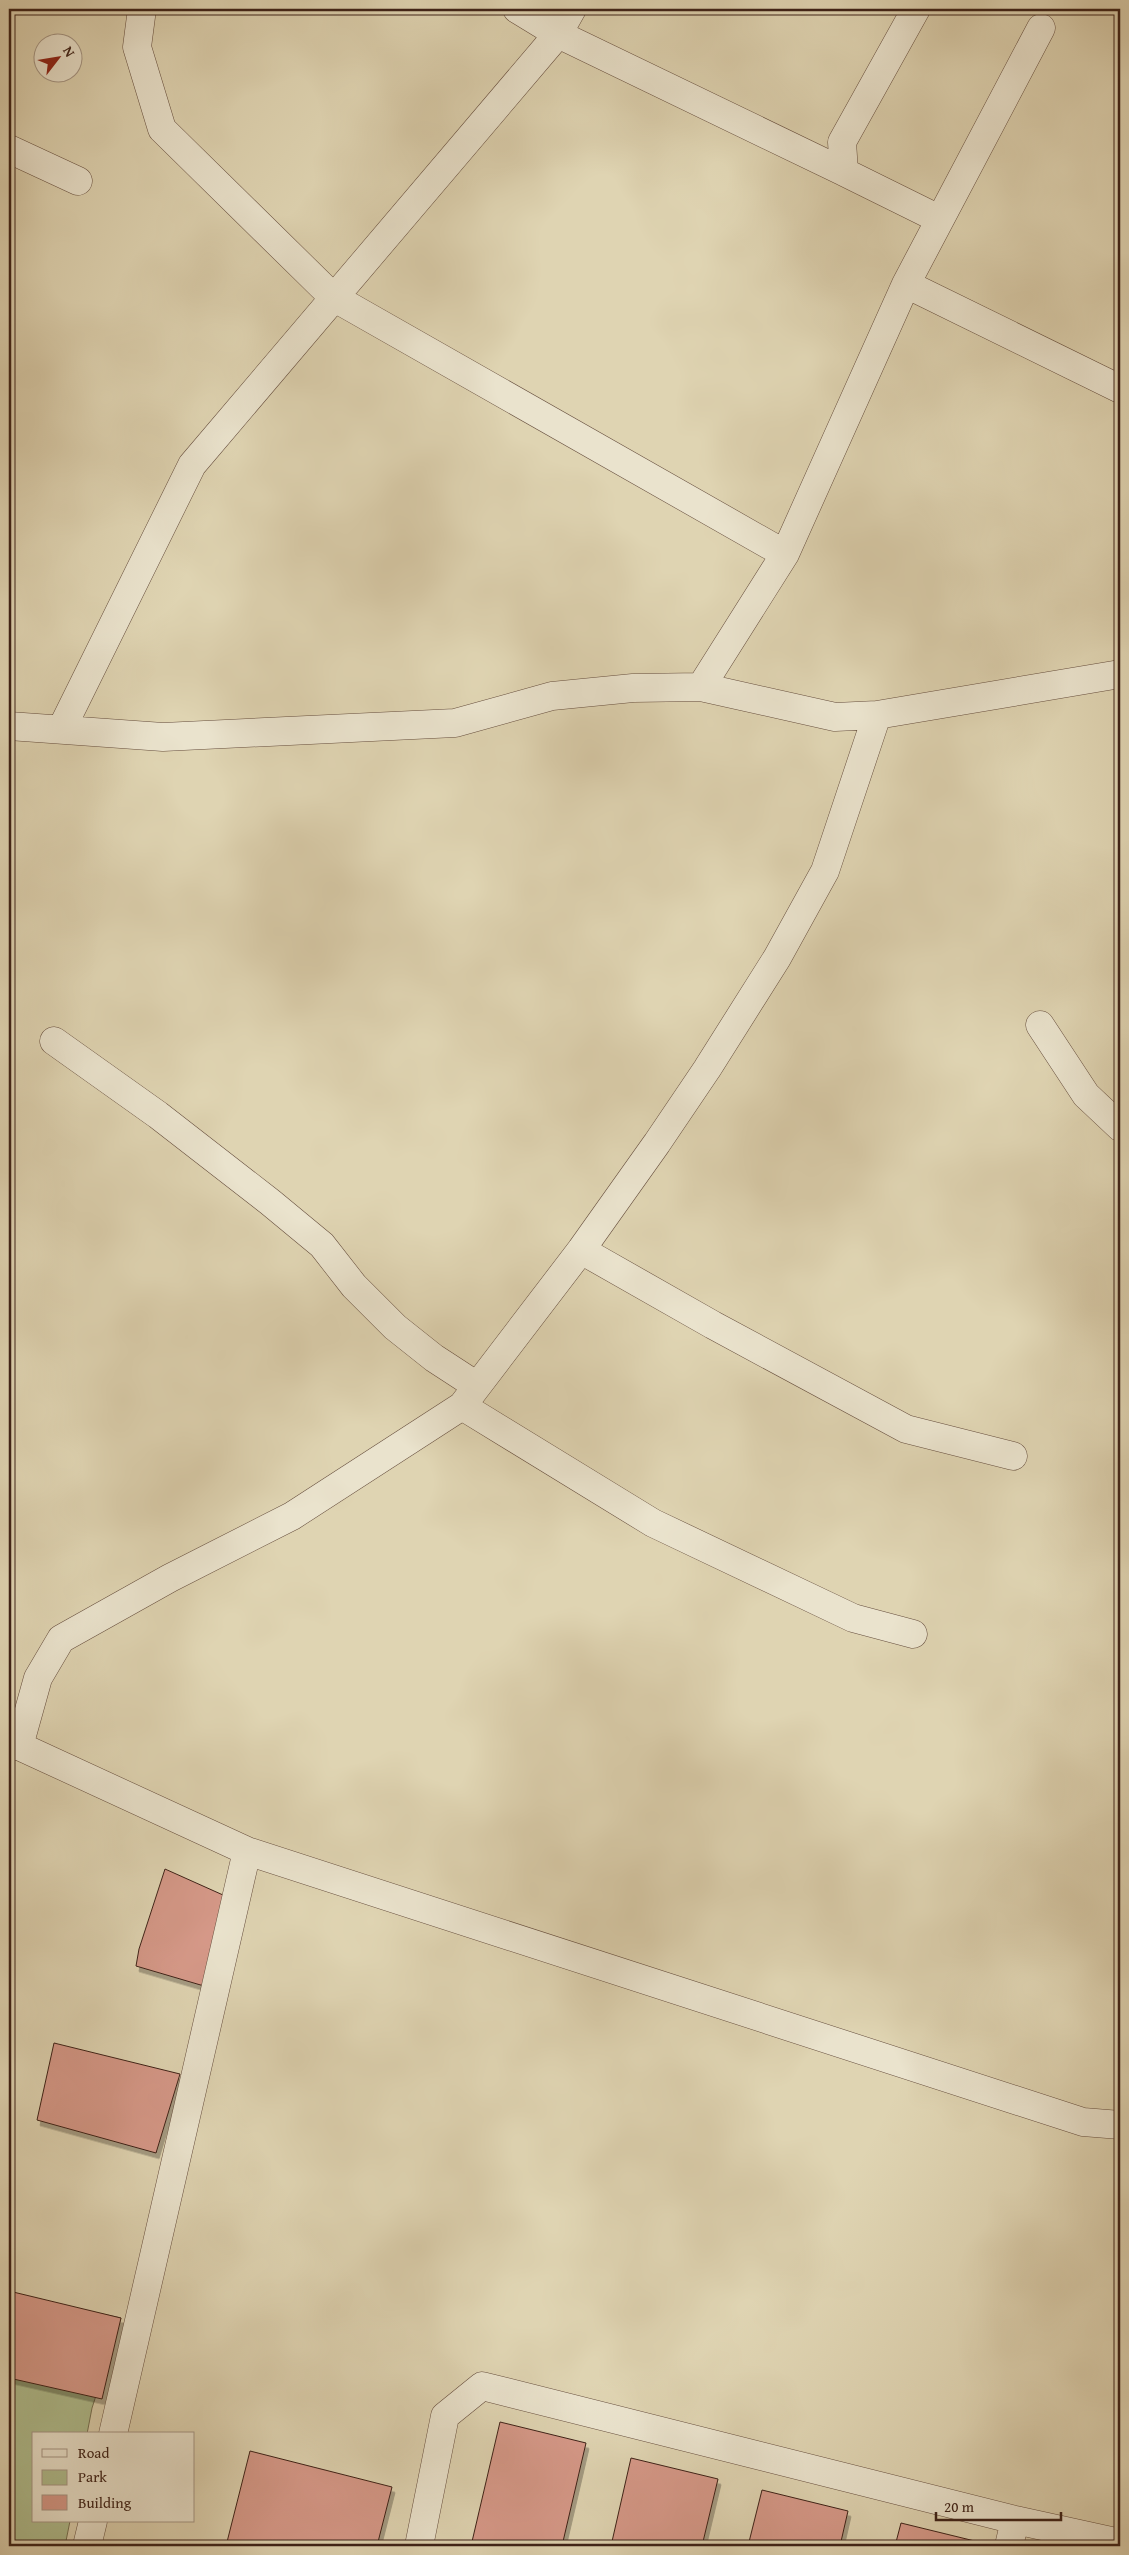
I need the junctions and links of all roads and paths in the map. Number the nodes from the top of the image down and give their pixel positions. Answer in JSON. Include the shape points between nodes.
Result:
{"nodes":[{"id":1,"x":142,"y":9,"type":"edge"},
{"id":2,"x":517,"y":9,"type":"edge"},
{"id":3,"x":572,"y":9,"type":"edge"},
{"id":4,"x":916,"y":9,"type":"edge"},
{"id":5,"x":1042,"y":28,"type":"dead end"},
{"id":6,"x":558,"y":34,"type":"junction"},
{"id":7,"x":9,"y":149,"type":"edge"},
{"id":8,"x":844,"y":172,"type":"junction"},
{"id":9,"x":78,"y":181,"type":"dead end"},
{"id":10,"x":939,"y":219,"type":"junction"},
{"id":11,"x":906,"y":284,"type":"junction"},
{"id":12,"x":332,"y":297,"type":"junction"},
{"id":13,"x":1120,"y":389,"type":"edge"},
{"id":14,"x":785,"y":554,"type":"junction"},
{"id":15,"x":1120,"y":674,"type":"edge"},
{"id":16,"x":701,"y":686,"type":"junction"},
{"id":17,"x":877,"y":715,"type":"junction"},
{"id":18,"x":9,"y":726,"type":"edge"},
{"id":19,"x":62,"y":728,"type":"junction"},
{"id":20,"x":1040,"y":1025,"type":"dead end"},
{"id":21,"x":54,"y":1041,"type":"dead end"},
{"id":22,"x":1120,"y":1127,"type":"edge"},
{"id":23,"x":581,"y":1250,"type":"junction"},
{"id":24,"x":469,"y":1396,"type":"junction"},
{"id":25,"x":1012,"y":1456,"type":"dead end"},
{"id":26,"x":913,"y":1634,"type":"dead end"},
{"id":27,"x":14,"y":1746,"type":"edge"},
{"id":28,"x":247,"y":1851,"type":"junction"},
{"id":29,"x":1120,"y":2125,"type":"edge"},
{"id":30,"x":113,"y":2432,"type":"edge"},
{"id":31,"x":1015,"y":2520,"type":"junction"},
{"id":32,"x":93,"y":2522,"type":"edge"},
{"id":33,"x":1120,"y":2543,"type":"edge"},
{"id":34,"x":87,"y":2546,"type":"edge"},
{"id":35,"x":419,"y":2546,"type":"edge"},
{"id":36,"x":1009,"y":2546,"type":"edge"}],
"edges":[{"from":1,"to":12,"type":"street","via":[[137,48],[162,129]]},
{"from":2,"to":6,"type":"street"},
{"from":3,"to":6,"type":"street"},
{"from":4,"to":8,"type":"street","via":[[842,142]]},
{"from":5,"to":10,"type":"street"},
{"from":6,"to":8,"type":"street"},
{"from":6,"to":12,"type":"street"},
{"from":7,"to":9,"type":"street"},
{"from":8,"to":10,"type":"street"},
{"from":10,"to":11,"type":"street"},
{"from":11,"to":13,"type":"street"},
{"from":11,"to":14,"type":"street"},
{"from":12,"to":14,"type":"street"},
{"from":12,"to":19,"type":"street","via":[[192,465]]},
{"from":14,"to":16,"type":"street"},
{"from":15,"to":17,"type":"street"},
{"from":16,"to":17,"type":"street","via":[[835,717]]},
{"from":16,"to":19,"type":"street","via":[[632,688],[552,696],[456,722],[164,736]]},
{"from":17,"to":23,"type":"street","via":[[825,871],[792,932],[707,1070]]},
{"from":18,"to":19,"type":"street"},
{"from":20,"to":22,"type":"street","via":[[1086,1095]]},
{"from":21,"to":24,"type":"street","via":[[158,1115],[322,1244],[354,1286],[395,1327],[434,1358]]},
{"from":23,"to":24,"type":"street"},
{"from":23,"to":25,"type":"street","via":[[906,1429]]},
{"from":24,"to":26,"type":"street","via":[[653,1523],[853,1618]]},
{"from":24,"to":27,"type":"street","via":[[292,1516],[170,1578],[61,1639],[38,1678]]},
{"from":27,"to":28,"type":"street"},
{"from":28,"to":29,"type":"street","via":[[1083,2122]]},
{"from":28,"to":30,"type":"street"},
{"from":31,"to":33,"type":"street"},
{"from":31,"to":35,"type":"street","via":[[482,2386],[445,2416]]},
{"from":31,"to":36,"type":"street"},
{"from":32,"to":34,"type":"street"}]}
